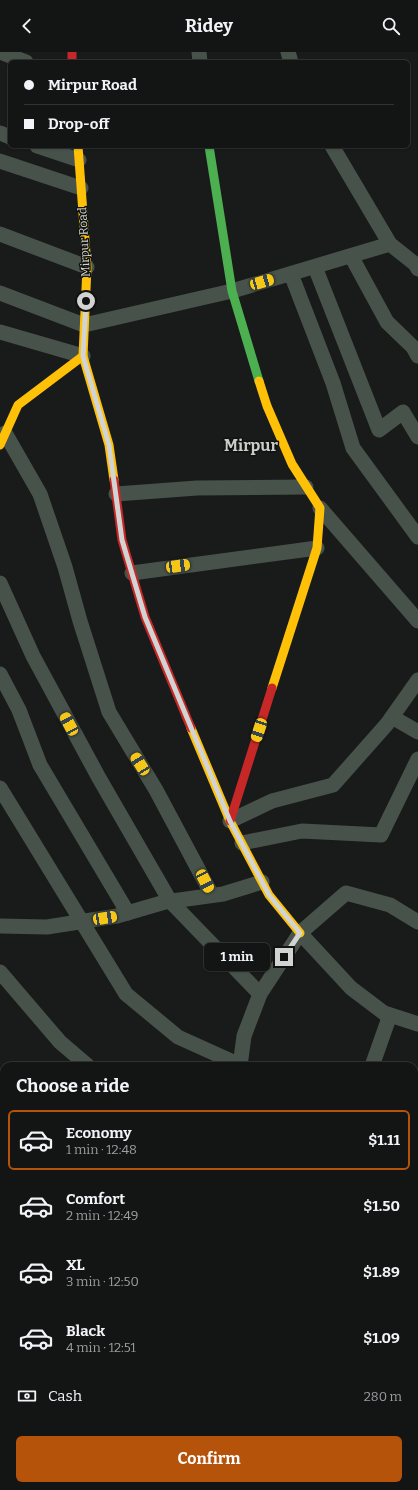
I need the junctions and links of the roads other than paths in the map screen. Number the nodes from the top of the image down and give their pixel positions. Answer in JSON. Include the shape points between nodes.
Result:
{"nodes":[{"id":1,"x":0,"y":52,"type":"edge"},
{"id":2,"x":21,"y":60,"type":"edge"},
{"id":3,"x":49,"y":148,"type":"edge"},
{"id":4,"x":209,"y":148,"type":"edge"},
{"id":5,"x":333,"y":148,"type":"edge"},
{"id":6,"x":78,"y":153,"type":"edge"},
{"id":7,"x":0,"y":161,"type":"edge"},
{"id":8,"x":81,"y":188,"type":"junction"},
{"id":9,"x":0,"y":234,"type":"edge"},
{"id":10,"x":390,"y":244,"type":"junction"},
{"id":11,"x":351,"y":256,"type":"junction"},
{"id":12,"x":417,"y":265,"type":"edge"},
{"id":13,"x":87,"y":267,"type":"junction"},
{"id":14,"x":315,"y":267,"type":"junction"},
{"id":15,"x":291,"y":274,"type":"junction"},
{"id":16,"x":232,"y":291,"type":"junction"},
{"id":17,"x":0,"y":293,"type":"edge"},
{"id":18,"x":84,"y":325,"type":"junction"},
{"id":19,"x":0,"y":332,"type":"edge"},
{"id":20,"x":83,"y":356,"type":"junction"},
{"id":21,"x":418,"y":356,"type":"edge"},
{"id":22,"x":418,"y":437,"type":"edge"},
{"id":23,"x":2,"y":439,"type":"edge"},
{"id":24,"x":306,"y":487,"type":"junction"},
{"id":25,"x":116,"y":494,"type":"junction"},
{"id":26,"x":320,"y":508,"type":"junction"},
{"id":27,"x":418,"y":537,"type":"edge"},
{"id":28,"x":317,"y":548,"type":"junction"},
{"id":29,"x":132,"y":573,"type":"junction"},
{"id":30,"x":0,"y":583,"type":"edge"},
{"id":31,"x":418,"y":621,"type":"edge"},
{"id":32,"x":0,"y":674,"type":"edge"},
{"id":33,"x":418,"y":680,"type":"edge"},
{"id":34,"x":392,"y":717,"type":"junction"},
{"id":35,"x":418,"y":732,"type":"edge"},
{"id":36,"x":418,"y":759,"type":"edge"},
{"id":37,"x":0,"y":788,"type":"edge"},
{"id":38,"x":230,"y":821,"type":"junction"},
{"id":39,"x":242,"y":843,"type":"junction"},
{"id":40,"x":262,"y":882,"type":"junction"},
{"id":41,"x":212,"y":895,"type":"junction"},
{"id":42,"x":170,"y":901,"type":"junction"},
{"id":43,"x":128,"y":913,"type":"junction"},
{"id":44,"x":81,"y":922,"type":"junction"},
{"id":45,"x":418,"y":922,"type":"edge"},
{"id":46,"x":0,"y":926,"type":"edge"},
{"id":47,"x":300,"y":933,"type":"junction"},
{"id":48,"x":0,"y":972,"type":"edge"},
{"id":49,"x":260,"y":994,"type":"junction"},
{"id":50,"x":390,"y":1015,"type":"junction"},
{"id":51,"x":418,"y":1024,"type":"edge"},
{"id":52,"x":83,"y":1062,"type":"edge"},
{"id":53,"x":233,"y":1062,"type":"edge"},
{"id":54,"x":240,"y":1062,"type":"edge"},
{"id":55,"x":373,"y":1062,"type":"edge"}],
"edges":[{"from":1,"to":2,"type":"street"},
{"from":3,"to":6,"type":"street"},
{"from":4,"to":16,"type":"street"},
{"from":5,"to":10,"type":"street"},
{"from":6,"to":8,"type":"street","name":"Mirpur Road"},
{"from":7,"to":8,"type":"street"},
{"from":8,"to":13,"type":"street","name":"Mirpur Road"},
{"from":9,"to":13,"type":"street"},
{"from":10,"to":11,"type":"street"},
{"from":10,"to":12,"type":"street"},
{"from":11,"to":14,"type":"street"},
{"from":11,"to":21,"type":"street","via":[[387,322],[413,347]]},
{"from":13,"to":18,"type":"street","name":"Mirpur Road"},
{"from":14,"to":15,"type":"street"},
{"from":14,"to":22,"type":"street","via":[[379,430],[402,412]]},
{"from":15,"to":16,"type":"street"},
{"from":15,"to":27,"type":"street","via":[[333,383],[353,448]]},
{"from":16,"to":18,"type":"street"},
{"from":16,"to":24,"type":"street","via":[[267,406],[292,464]]},
{"from":17,"to":18,"type":"street"},
{"from":18,"to":20,"type":"street","name":"Mirpur Road"},
{"from":19,"to":20,"type":"street"},
{"from":20,"to":23,"type":"street","via":[[18,405]]},
{"from":20,"to":25,"type":"street","name":"Mirpur Road","via":[[109,445]]},
{"from":23,"to":41,"type":"street","via":[[40,494],[109,712],[156,790]]},
{"from":24,"to":25,"type":"street","via":[[196,488]]},
{"from":24,"to":26,"type":"street"},
{"from":25,"to":29,"type":"street","name":"Mirpur Road","via":[[122,540]]},
{"from":26,"to":28,"type":"street"},
{"from":26,"to":31,"type":"street"},
{"from":28,"to":29,"type":"street"},
{"from":28,"to":38,"type":"street"},
{"from":29,"to":38,"type":"street","name":"Mirpur Road","via":[[145,617]]},
{"from":30,"to":42,"type":"street","via":[[33,656]]},
{"from":32,"to":43,"type":"street","via":[[19,710],[40,765]]},
{"from":33,"to":34,"type":"street"},
{"from":34,"to":35,"type":"street"},
{"from":34,"to":38,"type":"street","via":[[333,785],[272,801]]},
{"from":36,"to":39,"type":"street","via":[[381,835],[302,831]]},
{"from":37,"to":44,"type":"street"},
{"from":38,"to":39,"type":"street","name":"Mirpur Road"},
{"from":39,"to":40,"type":"street","name":"Mirpur Road"},
{"from":40,"to":41,"type":"street"},
{"from":40,"to":47,"type":"street","name":"Mirpur Road","via":[[269,895]]},
{"from":41,"to":42,"type":"street"},
{"from":42,"to":43,"type":"street"},
{"from":42,"to":49,"type":"street"},
{"from":43,"to":44,"type":"street"},
{"from":44,"to":46,"type":"street","via":[[48,927]]},
{"from":44,"to":53,"type":"street","via":[[126,994],[178,1037]]},
{"from":45,"to":47,"type":"street","via":[[390,905],[346,893]]},
{"from":47,"to":49,"type":"street"},
{"from":47,"to":50,"type":"street","name":"Mirpur Road","via":[[351,988]]},
{"from":48,"to":52,"type":"street","via":[[60,1042]]},
{"from":49,"to":54,"type":"street","via":[[244,1036]]},
{"from":50,"to":51,"type":"street","name":"Mirpur Road"},
{"from":50,"to":55,"type":"street"}]}
